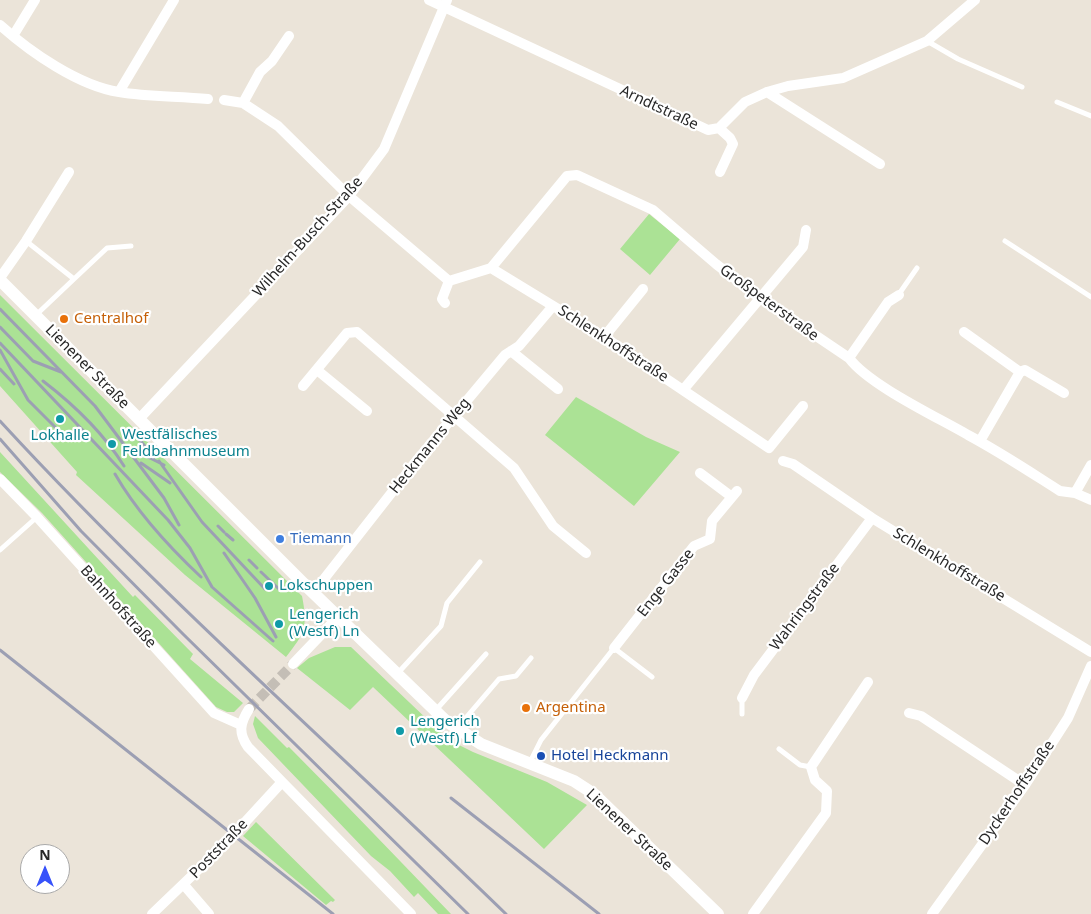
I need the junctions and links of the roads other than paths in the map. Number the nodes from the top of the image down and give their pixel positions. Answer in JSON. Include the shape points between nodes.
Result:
{"nodes":[{"id":1,"x":35,"y":0,"type":"edge"},
{"id":2,"x":174,"y":0,"type":"edge"},
{"id":3,"x":429,"y":0,"type":"edge"},
{"id":4,"x":975,"y":0,"type":"edge"},
{"id":5,"x":445,"y":4,"type":"edge"},
{"id":6,"x":0,"y":25,"type":"edge"},
{"id":7,"x":13,"y":36,"type":"junction"},
{"id":8,"x":289,"y":36,"type":"dead end"},
{"id":9,"x":927,"y":42,"type":"junction"},
{"id":10,"x":1022,"y":87,"type":"dead end"},
{"id":11,"x":119,"y":92,"type":"junction"},
{"id":12,"x":767,"y":92,"type":"junction"},
{"id":13,"x":208,"y":98,"type":"dead end"},
{"id":14,"x":224,"y":100,"type":"dead end"},
{"id":15,"x":1057,"y":102,"type":"dead end"},
{"id":16,"x":244,"y":103,"type":"junction"},
{"id":17,"x":1091,"y":116,"type":"edge"},
{"id":18,"x":719,"y":128,"type":"junction"},
{"id":19,"x":880,"y":164,"type":"dead end"},
{"id":20,"x":69,"y":172,"type":"dead end"},
{"id":21,"x":720,"y":172,"type":"dead end"},
{"id":22,"x":349,"y":196,"type":"junction"},
{"id":23,"x":806,"y":230,"type":"dead end"},
{"id":24,"x":26,"y":241,"type":"junction"},
{"id":25,"x":1006,"y":241,"type":"dead end"},
{"id":26,"x":131,"y":246,"type":"dead end"},
{"id":27,"x":490,"y":268,"type":"junction"},
{"id":28,"x":917,"y":268,"type":"dead end"},
{"id":29,"x":0,"y":279,"type":"edge"},
{"id":30,"x":74,"y":279,"type":"junction"},
{"id":31,"x":450,"y":281,"type":"junction"},
{"id":32,"x":643,"y":289,"type":"dead end"},
{"id":33,"x":899,"y":294,"type":"joint"},
{"id":34,"x":1091,"y":297,"type":"edge"},
{"id":35,"x":760,"y":298,"type":"junction"},
{"id":36,"x":445,"y":303,"type":"dead end"},
{"id":37,"x":553,"y":306,"type":"junction"},
{"id":38,"x":36,"y":315,"type":"junction"},
{"id":39,"x":964,"y":332,"type":"dead end"},
{"id":40,"x":604,"y":337,"type":"junction"},
{"id":41,"x":511,"y":351,"type":"junction"},
{"id":42,"x":849,"y":358,"type":"junction"},
{"id":43,"x":317,"y":370,"type":"junction"},
{"id":44,"x":1020,"y":372,"type":"junction"},
{"id":45,"x":303,"y":386,"type":"dead end"},
{"id":46,"x":558,"y":389,"type":"dead end"},
{"id":47,"x":683,"y":390,"type":"junction"},
{"id":48,"x":1064,"y":393,"type":"dead end"},
{"id":49,"x":803,"y":406,"type":"dead end"},
{"id":50,"x":367,"y":411,"type":"dead end"},
{"id":51,"x":454,"y":417,"type":"junction"},
{"id":52,"x":139,"y":418,"type":"junction"},
{"id":53,"x":980,"y":441,"type":"junction"},
{"id":54,"x":782,"y":461,"type":"dead end"},
{"id":55,"x":1091,"y":465,"type":"edge"},
{"id":56,"x":700,"y":473,"type":"dead end"},
{"id":57,"x":0,"y":479,"type":"edge"},
{"id":58,"x":1075,"y":493,"type":"junction"},
{"id":59,"x":1091,"y":500,"type":"edge"},
{"id":60,"x":38,"y":517,"type":"junction"},
{"id":61,"x":872,"y":518,"type":"junction"},
{"id":62,"x":0,"y":550,"type":"edge"},
{"id":63,"x":586,"y":553,"type":"dead end"},
{"id":64,"x":480,"y":562,"type":"dead end"},
{"id":65,"x":313,"y":593,"type":"junction"},
{"id":66,"x":338,"y":617,"type":"junction"},
{"id":67,"x":614,"y":648,"type":"junction"},
{"id":68,"x":1091,"y":652,"type":"edge"},
{"id":69,"x":486,"y":654,"type":"dead end"},
{"id":70,"x":531,"y":658,"type":"dead end"},
{"id":71,"x":293,"y":664,"type":"tunnel mouth"},
{"id":72,"x":1091,"y":666,"type":"edge"},
{"id":73,"x":397,"y":674,"type":"junction"},
{"id":74,"x":652,"y":677,"type":"dead end"},
{"id":75,"x":868,"y":682,"type":"dead end"},
{"id":76,"x":742,"y":698,"type":"joint"},
{"id":77,"x":249,"y":709,"type":"tunnel mouth"},
{"id":78,"x":435,"y":711,"type":"junction"},
{"id":79,"x":909,"y":713,"type":"dead end"},
{"id":80,"x":742,"y":714,"type":"dead end"},
{"id":81,"x":241,"y":725,"type":"junction"},
{"id":82,"x":456,"y":729,"type":"junction"},
{"id":83,"x":779,"y":750,"type":"dead end"},
{"id":84,"x":530,"y":762,"type":"junction"},
{"id":85,"x":810,"y":767,"type":"junction"},
{"id":86,"x":282,"y":782,"type":"junction"},
{"id":87,"x":1025,"y":785,"type":"junction"},
{"id":88,"x":184,"y":885,"type":"junction"},
{"id":89,"x":152,"y":914,"type":"edge"},
{"id":90,"x":209,"y":914,"type":"edge"},
{"id":91,"x":410,"y":914,"type":"edge"},
{"id":92,"x":718,"y":914,"type":"edge"},
{"id":93,"x":753,"y":914,"type":"edge"},
{"id":94,"x":932,"y":914,"type":"edge"}],
"edges":[{"from":1,"to":7,"type":"street"},
{"from":2,"to":11,"type":"street"},
{"from":3,"to":5,"type":"street","name":"Arndtstraße"},
{"from":4,"to":9,"type":"street","name":"Arndtstraße"},
{"from":5,"to":18,"type":"street","name":"Arndtstraße","via":[[708,130]]},
{"from":5,"to":22,"type":"street","name":"Wilhelm-Busch-Straße","via":[[384,149]]},
{"from":6,"to":7,"type":"street"},
{"from":7,"to":11,"type":"street","via":[[74,76]]},
{"from":8,"to":16,"type":"street","via":[[260,72]]},
{"from":9,"to":10,"type":"lane"},
{"from":9,"to":12,"type":"street","name":"Arndtstraße","via":[[844,78]]},
{"from":11,"to":13,"type":"street"},
{"from":12,"to":18,"type":"street","name":"Arndtstraße","via":[[745,102]]},
{"from":12,"to":19,"type":"street"},
{"from":14,"to":16,"type":"street"},
{"from":15,"to":17,"type":"lane"},
{"from":16,"to":22,"type":"street","via":[[278,126]]},
{"from":18,"to":21,"type":"street","via":[[733,144]]},
{"from":20,"to":24,"type":"street","name":"Lienener Straße"},
{"from":22,"to":31,"type":"street"},
{"from":22,"to":52,"type":"street","name":"Wilhelm-Busch-Straße"},
{"from":23,"to":35,"type":"street","via":[[803,247]]},
{"from":24,"to":29,"type":"street","name":"Lienener Straße"},
{"from":24,"to":30,"type":"lane"},
{"from":25,"to":34,"type":"lane"},
{"from":26,"to":30,"type":"lane","via":[[107,248]]},
{"from":27,"to":31,"type":"street"},
{"from":27,"to":35,"type":"street","name":"Großpeterstraße","via":[[567,176],[577,175],[653,210]]},
{"from":27,"to":37,"type":"street","name":"Schlenkhoffstraße"},
{"from":28,"to":33,"type":"lane"},
{"from":29,"to":38,"type":"street","name":"Lienener Straße"},
{"from":30,"to":38,"type":"lane"},
{"from":31,"to":36,"type":"street","via":[[442,299]]},
{"from":32,"to":40,"type":"street"},
{"from":33,"to":42,"type":"street","via":[[888,302]]},
{"from":35,"to":42,"type":"street","name":"Großpeterstraße"},
{"from":35,"to":47,"type":"street"},
{"from":37,"to":40,"type":"street","name":"Schlenkhoffstraße"},
{"from":37,"to":41,"type":"street","name":"Heckmanns Weg"},
{"from":38,"to":52,"type":"street","name":"Lienener Straße"},
{"from":39,"to":44,"type":"street"},
{"from":40,"to":47,"type":"street","name":"Schlenkhoffstraße"},
{"from":41,"to":46,"type":"street"},
{"from":41,"to":51,"type":"street","name":"Heckmanns Weg"},
{"from":42,"to":53,"type":"street","name":"Großpeterstraße","via":[[856,368],[885,387]]},
{"from":43,"to":45,"type":"street"},
{"from":43,"to":50,"type":"street"},
{"from":43,"to":51,"type":"street","via":[[347,333],[356,332]]},
{"from":44,"to":48,"type":"street","via":[[1025,370]]},
{"from":44,"to":53,"type":"street"},
{"from":47,"to":49,"type":"street","name":"Schlenkhoffstraße","via":[[769,448]]},
{"from":51,"to":63,"type":"street","via":[[514,468],[553,526]]},
{"from":51,"to":65,"type":"street","name":"Heckmanns Weg"},
{"from":52,"to":65,"type":"street","name":"Lienener Straße"},
{"from":53,"to":58,"type":"street","name":"Großpeterstraße","via":[[1060,491]]},
{"from":54,"to":61,"type":"street","name":"Schlenkhoffstraße","via":[[793,464]]},
{"from":55,"to":58,"type":"street"},
{"from":56,"to":67,"type":"street","name":"Enge Gasse","via":[[734,494],[712,522],[710,540],[694,546]]},
{"from":57,"to":60,"type":"street","name":"Bahnhofstraße"},
{"from":58,"to":59,"type":"street","name":"Großpeterstraße"},
{"from":60,"to":62,"type":"lane"},
{"from":60,"to":81,"type":"street","name":"Bahnhofstraße","via":[[214,713]]},
{"from":61,"to":68,"type":"street","name":"Schlenkhoffstraße"},
{"from":61,"to":76,"type":"street","name":"Wahringstraße","via":[[754,675]]},
{"from":64,"to":73,"type":"lane","via":[[447,603],[441,626]]},
{"from":65,"to":66,"type":"street","name":"Lienener Straße"},
{"from":66,"to":71,"type":"street"},
{"from":66,"to":73,"type":"street","name":"Lienener Straße"},
{"from":67,"to":74,"type":"lane"},
{"from":67,"to":84,"type":"lane","name":"Enge Gasse","via":[[540,740]]},
{"from":69,"to":78,"type":"lane"},
{"from":70,"to":82,"type":"lane","via":[[516,676],[499,679]]},
{"from":72,"to":87,"type":"street","name":"Dyckerhoffstraße","via":[[1068,718]]},
{"from":73,"to":78,"type":"street","name":"Lienener Straße"},
{"from":75,"to":85,"type":"street"},
{"from":76,"to":80,"type":"lane"},
{"from":77,"to":81,"type":"street"},
{"from":78,"to":82,"type":"street","name":"Lienener Straße"},
{"from":79,"to":87,"type":"street","via":[[921,716]]},
{"from":81,"to":86,"type":"street","via":[[242,738]]},
{"from":82,"to":84,"type":"street","name":"Lienener Straße","via":[[481,744]]},
{"from":83,"to":85,"type":"lane","via":[[800,765]]},
{"from":84,"to":92,"type":"street","name":"Lienener Straße","via":[[574,781],[594,794]]},
{"from":85,"to":93,"type":"street","via":[[815,780],[827,791],[826,813]]},
{"from":86,"to":88,"type":"street","name":"Poststraße"},
{"from":86,"to":91,"type":"street"},
{"from":87,"to":94,"type":"street","name":"Dyckerhoffstraße"},
{"from":88,"to":89,"type":"street","name":"Poststraße"},
{"from":88,"to":90,"type":"street"}]}
